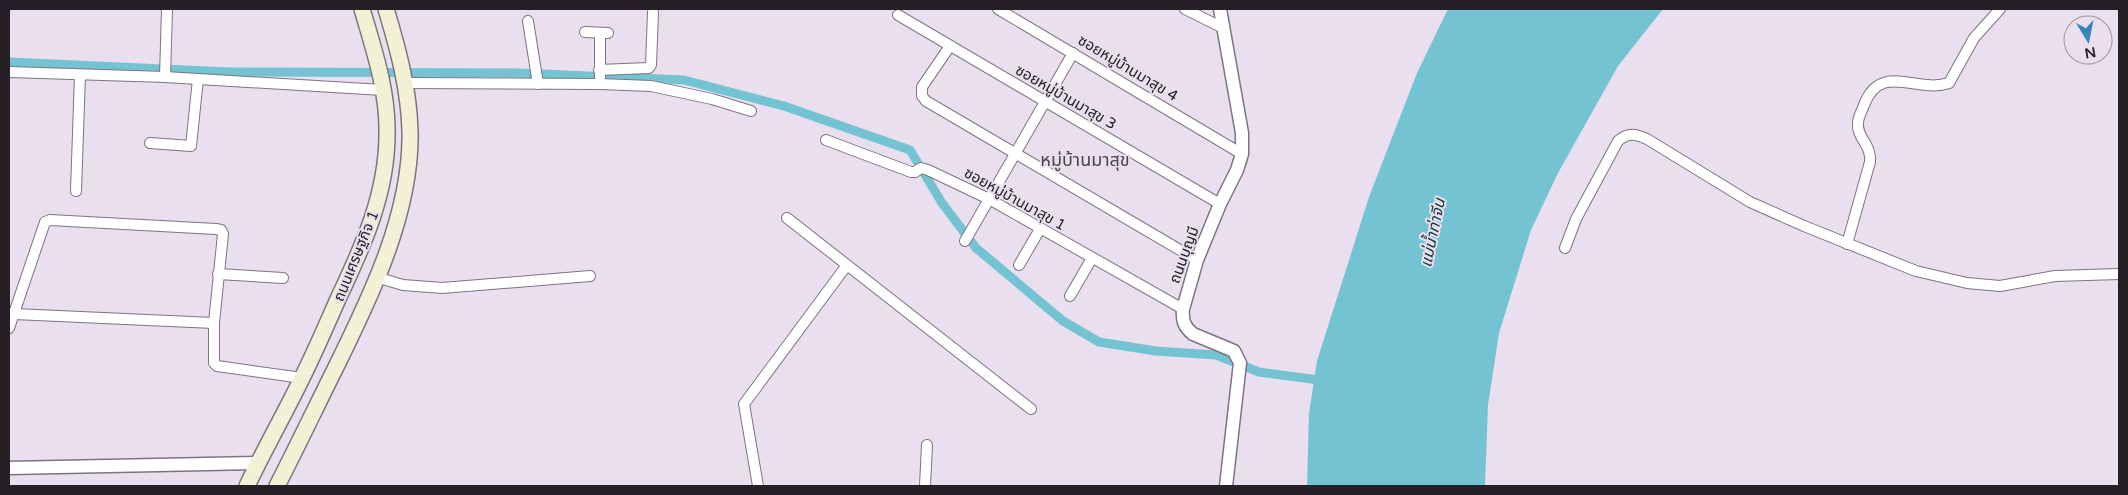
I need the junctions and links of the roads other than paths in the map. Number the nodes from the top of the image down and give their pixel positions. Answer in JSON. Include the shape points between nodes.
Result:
{"nodes":[{"id":1,"x":167,"y":9,"type":"edge"},
{"id":2,"x":360,"y":9,"type":"edge"},
{"id":3,"x":387,"y":9,"type":"edge"},
{"id":4,"x":998,"y":9,"type":"edge"},
{"id":5,"x":1185,"y":9,"type":"edge"},
{"id":6,"x":1220,"y":9,"type":"edge"},
{"id":7,"x":2000,"y":9,"type":"edge"},
{"id":8,"x":653,"y":12,"type":"dead end"},
{"id":9,"x":898,"y":16,"type":"dead end"},
{"id":10,"x":528,"y":21,"type":"dead end"},
{"id":11,"x":1223,"y":28,"type":"junction"},
{"id":12,"x":586,"y":32,"type":"dead end"},
{"id":13,"x":950,"y":46,"type":"junction"},
{"id":14,"x":1073,"y":53,"type":"junction"},
{"id":15,"x":599,"y":70,"type":"junction"},
{"id":16,"x":9,"y":72,"type":"edge"},
{"id":17,"x":80,"y":75,"type":"junction"},
{"id":18,"x":165,"y":77,"type":"junction"},
{"id":19,"x":198,"y":79,"type":"junction"},
{"id":20,"x":406,"y":83,"type":"junction"},
{"id":21,"x":538,"y":84,"type":"junction"},
{"id":22,"x":600,"y":84,"type":"junction"},
{"id":23,"x":383,"y":90,"type":"junction"},
{"id":24,"x":1045,"y":102,"type":"junction"},
{"id":25,"x":752,"y":111,"type":"dead end"},
{"id":26,"x":826,"y":140,"type":"dead end"},
{"id":27,"x":150,"y":143,"type":"dead end"},
{"id":28,"x":1016,"y":152,"type":"junction"},
{"id":29,"x":1242,"y":154,"type":"junction"},
{"id":30,"x":76,"y":191,"type":"dead end"},
{"id":31,"x":989,"y":199,"type":"junction"},
{"id":32,"x":1220,"y":204,"type":"junction"},
{"id":33,"x":787,"y":218,"type":"dead end"},
{"id":34,"x":1040,"y":228,"type":"junction"},
{"id":35,"x":965,"y":241,"type":"dead end"},
{"id":36,"x":1847,"y":244,"type":"junction"},
{"id":37,"x":1565,"y":248,"type":"dead end"},
{"id":38,"x":1092,"y":258,"type":"junction"},
{"id":39,"x":1197,"y":260,"type":"junction"},
{"id":40,"x":847,"y":265,"type":"junction"},
{"id":41,"x":1019,"y":265,"type":"dead end"},
{"id":42,"x":218,"y":274,"type":"junction"},
{"id":43,"x":2119,"y":274,"type":"edge"},
{"id":44,"x":590,"y":276,"type":"dead end"},
{"id":45,"x":376,"y":277,"type":"junction"},
{"id":46,"x":284,"y":278,"type":"dead end"},
{"id":47,"x":1070,"y":296,"type":"dead end"},
{"id":48,"x":1183,"y":309,"type":"junction"},
{"id":49,"x":14,"y":314,"type":"junction"},
{"id":50,"x":214,"y":324,"type":"junction"},
{"id":51,"x":9,"y":328,"type":"edge"},
{"id":52,"x":302,"y":378,"type":"junction"},
{"id":53,"x":1031,"y":409,"type":"dead end"},
{"id":54,"x":927,"y":445,"type":"dead end"},
{"id":55,"x":258,"y":463,"type":"junction"},
{"id":56,"x":9,"y":468,"type":"edge"},
{"id":57,"x":247,"y":486,"type":"edge"},
{"id":58,"x":277,"y":486,"type":"edge"},
{"id":59,"x":758,"y":486,"type":"edge"},
{"id":60,"x":925,"y":486,"type":"edge"},
{"id":61,"x":1226,"y":486,"type":"edge"}],
"edges":[{"from":1,"to":18,"type":"street"},
{"from":2,"to":23,"type":"main road","name":"ถนนเศรษฐกิจ 1"},
{"from":3,"to":20,"type":"main road","name":"ถนนเศรษฐกิจ 1"},
{"from":4,"to":14,"type":"street","name":"ซอยหมู่บ้านมาสุข 4"},
{"from":5,"to":11,"type":"street"},
{"from":6,"to":11,"type":"street","name":"ถนนบุญมี"},
{"from":7,"to":36,"type":"street","via":[[1974,38],[1949,83],[1888,82],[1871,90],[1857,128],[1871,154],[1870,162]]},
{"from":8,"to":15,"type":"street","via":[[649,68]]},
{"from":9,"to":13,"type":"street","name":"ซอยหมู่บ้านมาสุข 3"},
{"from":10,"to":21,"type":"street"},
{"from":11,"to":29,"type":"street","name":"ถนนบุญมี","via":[[1242,133]]},
{"from":12,"to":15,"type":"street","via":[[604,33]]},
{"from":13,"to":24,"type":"street","name":"ซอยหมู่บ้านมาสุข 3"},
{"from":13,"to":28,"type":"street","via":[[922,87],[922,96]]},
{"from":14,"to":24,"type":"street"},
{"from":14,"to":29,"type":"street","name":"ซอยหมู่บ้านมาสุข 4"},
{"from":15,"to":22,"type":"street"},
{"from":16,"to":17,"type":"street"},
{"from":17,"to":18,"type":"street"},
{"from":17,"to":30,"type":"street"},
{"from":18,"to":19,"type":"street"},
{"from":19,"to":23,"type":"street"},
{"from":19,"to":27,"type":"street","via":[[191,146]]},
{"from":20,"to":21,"type":"street"},
{"from":20,"to":45,"type":"main road","name":"ถนนเศรษฐกิจ 1","via":[[410,131],[408,172],[390,243]]},
{"from":21,"to":22,"type":"street"},
{"from":22,"to":25,"type":"street","via":[[651,86]]},
{"from":23,"to":52,"type":"main road","name":"ถนนเศรษฐกิจ 1","via":[[388,133],[380,197],[362,247]]},
{"from":24,"to":28,"type":"street"},
{"from":24,"to":32,"type":"street","name":"ซอยหมู่บ้านมาสุข 3"},
{"from":26,"to":31,"type":"street","name":"ซอยหมู่บ้านมาสุข 1","via":[[911,172],[924,168]]},
{"from":28,"to":31,"type":"street"},
{"from":28,"to":39,"type":"street"},
{"from":29,"to":32,"type":"street","name":"ถนนบุญมี"},
{"from":31,"to":34,"type":"street","name":"ซอยหมู่บ้านมาสุข 1"},
{"from":31,"to":35,"type":"street"},
{"from":32,"to":39,"type":"street","name":"ถนนบุญมี"},
{"from":33,"to":40,"type":"street"},
{"from":34,"to":38,"type":"street","name":"ซอยหมู่บ้านมาสุข 1"},
{"from":34,"to":41,"type":"street"},
{"from":36,"to":37,"type":"street","via":[[1750,202],[1647,139],[1629,134],[1618,141],[1576,219]]},
{"from":36,"to":43,"type":"street","via":[[1916,271],[1967,283],[2000,286],[2055,276]]},
{"from":38,"to":47,"type":"street"},
{"from":38,"to":48,"type":"street","name":"ซอยหมู่บ้านมาสุข 1"},
{"from":39,"to":48,"type":"street","name":"ถนนบุญมี"},
{"from":40,"to":53,"type":"street"},
{"from":40,"to":59,"type":"street","via":[[744,404]]},
{"from":42,"to":46,"type":"street"},
{"from":42,"to":49,"type":"street","via":[[221,230],[50,220],[42,228]]},
{"from":42,"to":50,"type":"street"},
{"from":44,"to":45,"type":"street","via":[[442,288],[403,285]]},
{"from":45,"to":58,"type":"main road","name":"ถนนเศรษฐกิจ 1","via":[[364,309]]},
{"from":48,"to":61,"type":"street","via":[[1184,324],[1188,330],[1234,351],[1240,367]]},
{"from":49,"to":50,"type":"street"},
{"from":49,"to":51,"type":"street"},
{"from":50,"to":52,"type":"street","via":[[213,359],[217,366]]},
{"from":52,"to":55,"type":"main road","name":"ถนนเศรษฐกิจ 1"},
{"from":54,"to":60,"type":"street"},
{"from":55,"to":56,"type":"street"},
{"from":55,"to":57,"type":"main road","name":"ถนนเศรษฐกิจ 1"}]}
